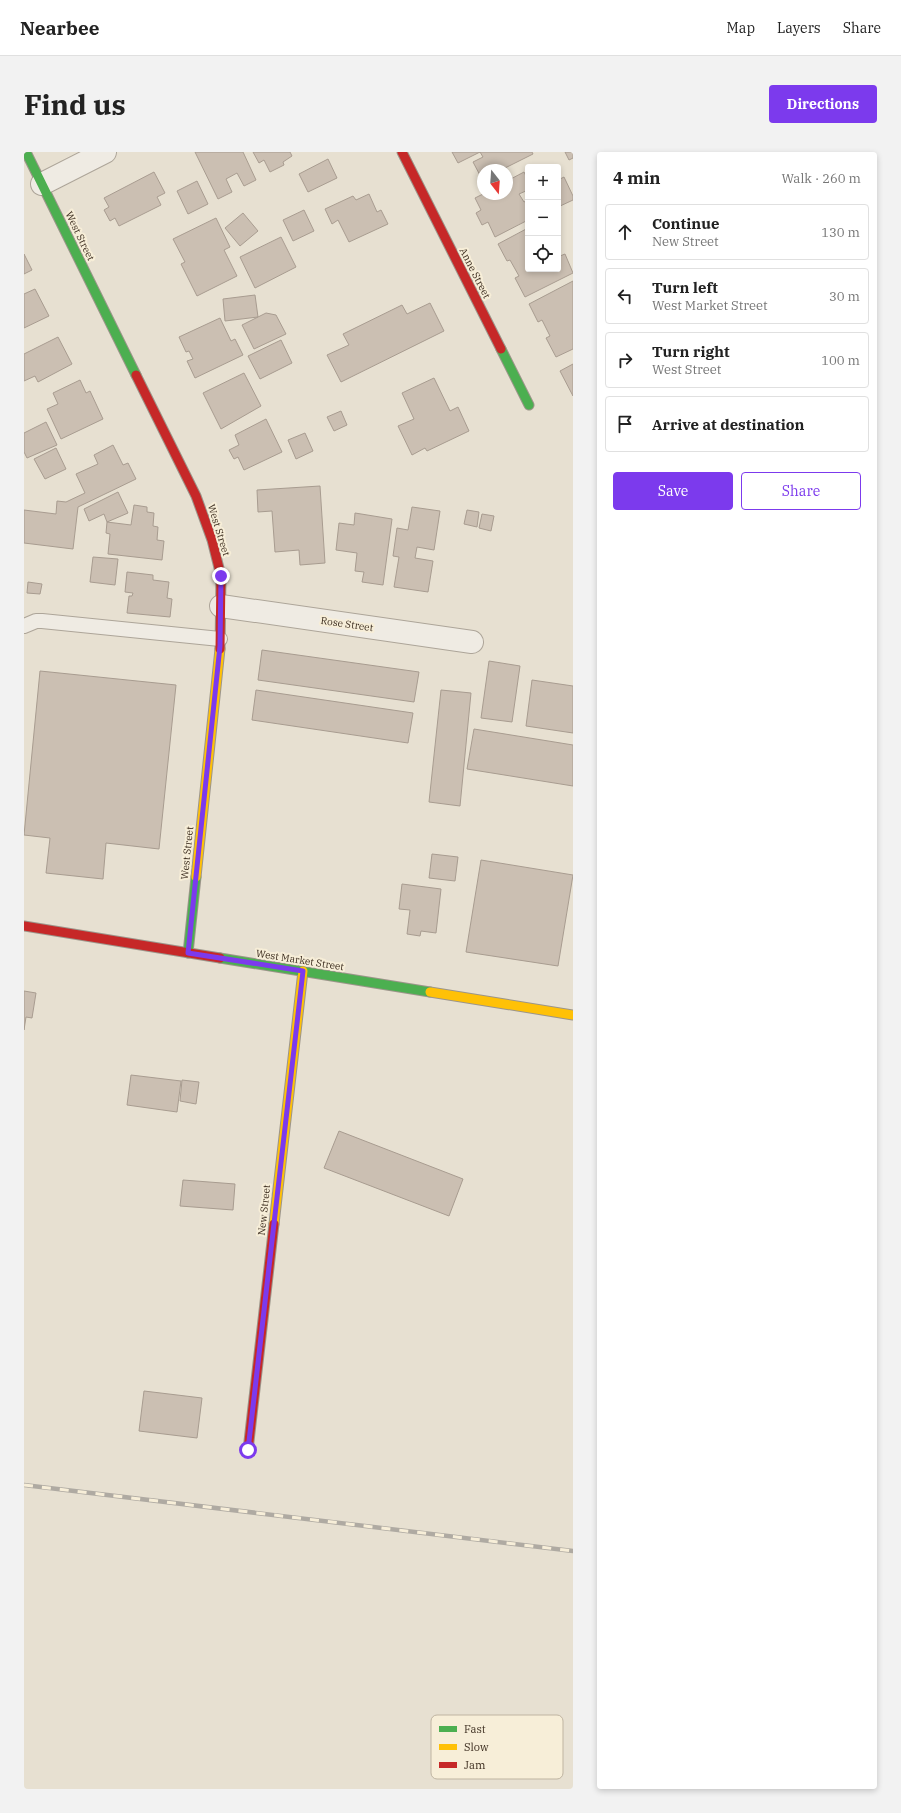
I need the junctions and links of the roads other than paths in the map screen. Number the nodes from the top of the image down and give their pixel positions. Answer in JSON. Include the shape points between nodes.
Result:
{"nodes":[{"id":1,"x":26,"y":152,"type":"edge"},
{"id":2,"x":105,"y":152,"type":"edge"},
{"id":3,"x":402,"y":152,"type":"edge"},
{"id":4,"x":42,"y":184,"type":"junction"},
{"id":5,"x":529,"y":405,"type":"dead end"},
{"id":6,"x":221,"y":606,"type":"junction"},
{"id":7,"x":24,"y":626,"type":"edge"},
{"id":8,"x":220,"y":640,"type":"junction"},
{"id":9,"x":472,"y":642,"type":"dead end"},
{"id":10,"x":24,"y":926,"type":"edge"},
{"id":11,"x":188,"y":953,"type":"junction"},
{"id":12,"x":303,"y":971,"type":"junction"},
{"id":13,"x":573,"y":1015,"type":"edge"},
{"id":14,"x":248,"y":1450,"type":"dead end"}],
"edges":[{"from":1,"to":4,"type":"street","name":"West Street"},
{"from":2,"to":4,"type":"street"},
{"from":3,"to":5,"type":"street","name":"Anne Street"},
{"from":4,"to":6,"type":"street","name":"West Street","via":[[196,496],[212,540],[221,576]]},
{"from":6,"to":8,"type":"street","name":"West Street"},
{"from":6,"to":9,"type":"street","name":"Rose Street"},
{"from":7,"to":8,"type":"lane","via":[[42,621]]},
{"from":8,"to":11,"type":"street","name":"West Street"},
{"from":10,"to":11,"type":"street","name":"West Market Street"},
{"from":11,"to":12,"type":"street","name":"West Market Street"},
{"from":12,"to":13,"type":"street","name":"West Market Street"},
{"from":12,"to":14,"type":"street","name":"New Street"}]}
